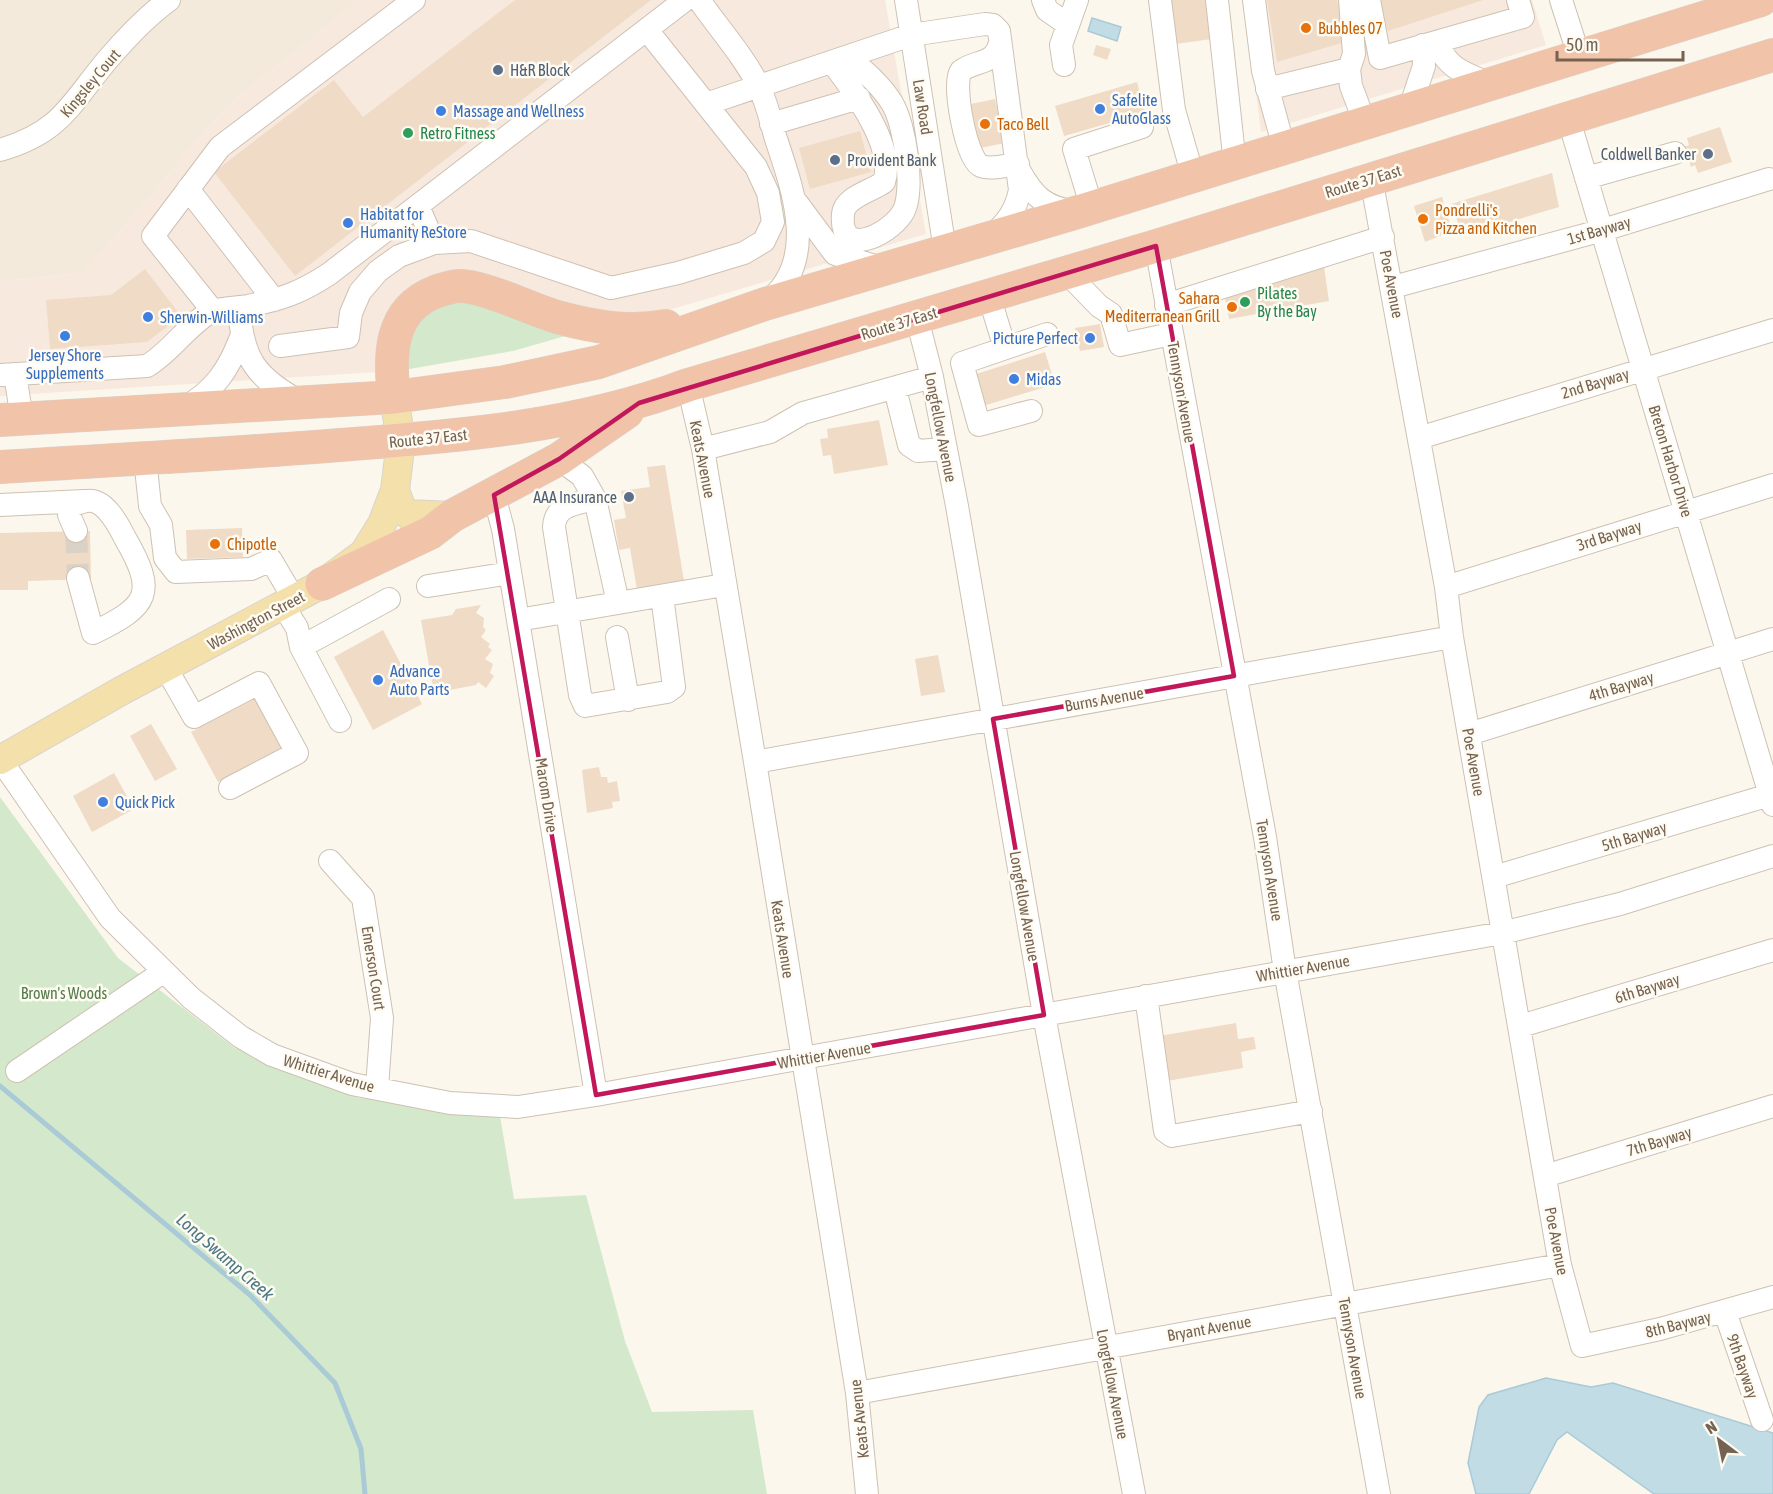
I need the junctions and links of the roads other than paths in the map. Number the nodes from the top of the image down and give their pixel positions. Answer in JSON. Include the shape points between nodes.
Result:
{"nodes":[{"id":1,"x":168,"y":0,"type":"edge"},
{"id":2,"x":414,"y":0,"type":"edge"},
{"id":3,"x":685,"y":0,"type":"edge"},
{"id":4,"x":699,"y":0,"type":"edge"},
{"id":5,"x":906,"y":0,"type":"edge"},
{"id":6,"x":1043,"y":0,"type":"edge"},
{"id":7,"x":1077,"y":0,"type":"edge"},
{"id":8,"x":1160,"y":0,"type":"edge"},
{"id":9,"x":1217,"y":0,"type":"edge"},
{"id":10,"x":1254,"y":0,"type":"edge"},
{"id":11,"x":1350,"y":0,"type":"edge"},
{"id":12,"x":1369,"y":0,"type":"edge"},
{"id":13,"x":1518,"y":0,"type":"edge"},
{"id":14,"x":1761,"y":0,"type":"edge"},
{"id":15,"x":1566,"y":1,"type":"edge"},
{"id":16,"x":1067,"y":24,"type":"junction"},
{"id":17,"x":647,"y":30,"type":"junction"},
{"id":18,"x":911,"y":35,"type":"junction"},
{"id":19,"x":1000,"y":42,"type":"junction"},
{"id":20,"x":1429,"y":44,"type":"junction"},
{"id":21,"x":1773,"y":55,"type":"edge"},
{"id":22,"x":1579,"y":56,"type":"junction"},
{"id":23,"x":840,"y":60,"type":"junction"},
{"id":24,"x":1064,"y":65,"type":"dead end"},
{"id":25,"x":1349,"y":69,"type":"junction"},
{"id":26,"x":1490,"y":84,"type":"junction"},
{"id":27,"x":759,"y":86,"type":"junction"},
{"id":28,"x":1267,"y":89,"type":"junction"},
{"id":29,"x":859,"y":98,"type":"junction"},
{"id":30,"x":706,"y":104,"type":"junction"},
{"id":31,"x":1410,"y":108,"type":"junction"},
{"id":32,"x":1568,"y":117,"type":"junction"},
{"id":33,"x":1365,"y":123,"type":"junction"},
{"id":34,"x":771,"y":124,"type":"junction"},
{"id":35,"x":1142,"y":127,"type":"dead end"},
{"id":36,"x":1284,"y":148,"type":"junction"},
{"id":37,"x":0,"y":150,"type":"edge"},
{"id":38,"x":1675,"y":153,"type":"dead end"},
{"id":39,"x":1235,"y":164,"type":"junction"},
{"id":40,"x":1019,"y":167,"type":"junction"},
{"id":41,"x":1193,"y":176,"type":"junction"},
{"id":42,"x":1371,"y":178,"type":"junction"},
{"id":43,"x":1586,"y":178,"type":"junction"},
{"id":44,"x":1769,"y":179,"type":"dead end"},
{"id":45,"x":188,"y":189,"type":"junction"},
{"id":46,"x":797,"y":203,"type":"junction"},
{"id":47,"x":418,"y":206,"type":"junction"},
{"id":48,"x":1085,"y":210,"type":"junction"},
{"id":49,"x":1603,"y":230,"type":"junction"},
{"id":50,"x":991,"y":236,"type":"junction"},
{"id":51,"x":1383,"y":237,"type":"junction"},
{"id":52,"x":434,"y":243,"type":"junction"},
{"id":53,"x":1155,"y":246,"type":"junction"},
{"id":54,"x":945,"y":250,"type":"junction"},
{"id":55,"x":882,"y":268,"type":"junction"},
{"id":56,"x":1066,"y":272,"type":"junction"},
{"id":57,"x":1393,"y":287,"type":"junction"},
{"id":58,"x":988,"y":296,"type":"junction"},
{"id":59,"x":274,"y":300,"type":"junction"},
{"id":60,"x":1166,"y":305,"type":"junction"},
{"id":61,"x":239,"y":308,"type":"junction"},
{"id":62,"x":750,"y":309,"type":"junction"},
{"id":63,"x":213,"y":311,"type":"junction"},
{"id":64,"x":917,"y":318,"type":"junction"},
{"id":65,"x":1773,"y":330,"type":"edge"},
{"id":66,"x":1047,"y":334,"type":"dead end"},
{"id":67,"x":1172,"y":334,"type":"junction"},
{"id":68,"x":241,"y":337,"type":"junction"},
{"id":69,"x":280,"y":346,"type":"dead end"},
{"id":70,"x":1005,"y":348,"type":"junction"},
{"id":71,"x":1642,"y":368,"type":"junction"},
{"id":72,"x":8,"y":374,"type":"edge"},
{"id":73,"x":932,"y":377,"type":"junction"},
{"id":74,"x":688,"y":385,"type":"junction"},
{"id":75,"x":895,"y":389,"type":"junction"},
{"id":76,"x":394,"y":397,"type":"junction"},
{"id":77,"x":303,"y":403,"type":"junction"},
{"id":78,"x":639,"y":403,"type":"junction"},
{"id":79,"x":177,"y":411,"type":"junction"},
{"id":80,"x":1031,"y":411,"type":"dead end"},
{"id":81,"x":11,"y":420,"type":"edge"},
{"id":82,"x":979,"y":425,"type":"junction"},
{"id":83,"x":1419,"y":438,"type":"junction"},
{"id":84,"x":401,"y":441,"type":"junction"},
{"id":85,"x":943,"y":442,"type":"junction"},
{"id":86,"x":703,"y":449,"type":"junction"},
{"id":87,"x":145,"y":458,"type":"junction"},
{"id":88,"x":547,"y":465,"type":"junction"},
{"id":89,"x":0,"y":467,"type":"edge"},
{"id":90,"x":1773,"y":485,"type":"edge"},
{"id":91,"x":394,"y":490,"type":"junction"},
{"id":92,"x":494,"y":495,"type":"junction"},
{"id":93,"x":596,"y":499,"type":"junction"},
{"id":94,"x":88,"y":501,"type":"junction"},
{"id":95,"x":0,"y":505,"type":"edge"},
{"id":96,"x":1686,"y":511,"type":"junction"},
{"id":97,"x":452,"y":516,"type":"junction"},
{"id":98,"x":76,"y":531,"type":"tunnel mouth"},
{"id":99,"x":510,"y":573,"type":"junction"},
{"id":100,"x":78,"y":578,"type":"tunnel mouth"},
{"id":101,"x":724,"y":585,"type":"junction"},
{"id":102,"x":428,"y":586,"type":"dead end"},
{"id":103,"x":1446,"y":587,"type":"junction"},
{"id":104,"x":300,"y":596,"type":"junction"},
{"id":105,"x":662,"y":596,"type":"junction"},
{"id":106,"x":389,"y":599,"type":"dead end"},
{"id":107,"x":618,"y":603,"type":"junction"},
{"id":108,"x":569,"y":611,"type":"junction"},
{"id":109,"x":518,"y":620,"type":"junction"},
{"id":110,"x":617,"y":637,"type":"dead end"},
{"id":111,"x":1452,"y":637,"type":"junction"},
{"id":112,"x":1773,"y":639,"type":"edge"},
{"id":113,"x":301,"y":647,"type":"junction"},
{"id":114,"x":1728,"y":653,"type":"junction"},
{"id":115,"x":165,"y":668,"type":"junction"},
{"id":116,"x":1234,"y":676,"type":"junction"},
{"id":117,"x":628,"y":700,"type":"junction"},
{"id":118,"x":993,"y":719,"type":"junction"},
{"id":119,"x":340,"y":721,"type":"dead end"},
{"id":120,"x":1469,"y":734,"type":"junction"},
{"id":121,"x":0,"y":760,"type":"edge"},
{"id":122,"x":755,"y":762,"type":"junction"},
{"id":123,"x":230,"y":788,"type":"dead end"},
{"id":124,"x":1772,"y":798,"type":"edge"},
{"id":125,"x":1773,"y":856,"type":"edge"},
{"id":126,"x":330,"y":861,"type":"dead end"},
{"id":127,"x":1494,"y":877,"type":"junction"},
{"id":128,"x":1502,"y":933,"type":"junction"},
{"id":129,"x":1773,"y":950,"type":"edge"},
{"id":130,"x":1285,"y":971,"type":"junction"},
{"id":131,"x":163,"y":972,"type":"junction"},
{"id":132,"x":1146,"y":996,"type":"junction"},
{"id":133,"x":1044,"y":1015,"type":"junction"},
{"id":134,"x":1521,"y":1026,"type":"junction"},
{"id":135,"x":802,"y":1059,"type":"junction"},
{"id":136,"x":17,"y":1071,"type":"dead end"},
{"id":137,"x":377,"y":1088,"type":"junction"},
{"id":138,"x":596,"y":1095,"type":"junction"},
{"id":139,"x":1773,"y":1106,"type":"edge"},
{"id":140,"x":1311,"y":1111,"type":"junction"},
{"id":141,"x":1545,"y":1176,"type":"junction"},
{"id":142,"x":1560,"y":1265,"type":"junction"},
{"id":143,"x":1773,"y":1297,"type":"edge"},
{"id":144,"x":1346,"y":1305,"type":"junction"},
{"id":145,"x":1725,"y":1312,"type":"junction"},
{"id":146,"x":1106,"y":1346,"type":"junction"},
{"id":147,"x":1582,"y":1346,"type":"joint"},
{"id":148,"x":857,"y":1392,"type":"junction"},
{"id":149,"x":1762,"y":1420,"type":"dead end"},
{"id":150,"x":867,"y":1494,"type":"edge"},
{"id":151,"x":1134,"y":1494,"type":"edge"},
{"id":152,"x":1379,"y":1494,"type":"edge"}],
"edges":[{"from":1,"to":37,"type":"street","name":"Kingsley Court","via":[[109,58],[68,113],[20,144]]},
{"from":2,"to":45,"type":"street","via":[[220,147]]},
{"from":3,"to":17,"type":"street"},
{"from":4,"to":27,"type":"street"},
{"from":5,"to":18,"type":"street","name":"Law Road"},
{"from":6,"to":16,"type":"street","via":[[1047,10]]},
{"from":7,"to":16,"type":"street"},
{"from":8,"to":41,"type":"street","via":[[1174,110]]},
{"from":9,"to":39,"type":"street"},
{"from":10,"to":28,"type":"street"},
{"from":11,"to":25,"type":"street","via":[[1354,54]]},
{"from":12,"to":20,"type":"street","via":[[1380,58]]},
{"from":13,"to":20,"type":"street","via":[[1523,17]]},
{"from":14,"to":22,"type":"highway"},
{"from":15,"to":22,"type":"street"},
{"from":16,"to":24,"type":"street","via":[[1061,45]]},
{"from":17,"to":30,"type":"street"},
{"from":17,"to":47,"type":"street"},
{"from":18,"to":19,"type":"street","via":[[985,24],[999,31]]},
{"from":18,"to":23,"type":"street"},
{"from":18,"to":54,"type":"street","name":"Law Road"},
{"from":19,"to":40,"type":"street"},
{"from":19,"to":40,"type":"street","via":[[992,59],[961,70],[957,86],[968,147],[975,161],[985,167]]},
{"from":20,"to":26,"type":"street","via":[[1455,69]]},
{"from":20,"to":31,"type":"street"},
{"from":21,"to":32,"type":"highway","name":"Route 37 East"},
{"from":22,"to":26,"type":"highway"},
{"from":23,"to":27,"type":"street"},
{"from":23,"to":29,"type":"street"},
{"from":23,"to":29,"type":"street","via":[[874,81],[893,104],[900,122],[908,173],[909,196],[903,212],[876,238],[861,240],[846,232],[843,210],[851,200],[884,182],[887,172],[878,136]]},
{"from":25,"to":28,"type":"street"},
{"from":25,"to":33,"type":"street"},
{"from":26,"to":31,"type":"highway"},
{"from":27,"to":30,"type":"street"},
{"from":27,"to":34,"type":"street"},
{"from":28,"to":36,"type":"street"},
{"from":29,"to":34,"type":"street"},
{"from":30,"to":52,"type":"street","via":[[756,167],[768,193],[773,222],[764,241],[744,253],[611,288],[471,241]]},
{"from":31,"to":33,"type":"highway"},
{"from":32,"to":42,"type":"highway","name":"Route 37 East"},
{"from":32,"to":43,"type":"street","name":"Breton Harbor Drive"},
{"from":33,"to":36,"type":"highway"},
{"from":34,"to":46,"type":"street"},
{"from":35,"to":48,"type":"street","via":[[1074,150]]},
{"from":36,"to":39,"type":"highway"},
{"from":38,"to":43,"type":"street"},
{"from":39,"to":41,"type":"highway"},
{"from":40,"to":48,"type":"street","via":[[1029,188],[1041,200],[1055,209]]},
{"from":40,"to":50,"type":"street","via":[[1016,207]]},
{"from":41,"to":48,"type":"highway"},
{"from":42,"to":51,"type":"street","name":"Poe Avenue"},
{"from":42,"to":53,"type":"highway","name":"Route 37 East"},
{"from":43,"to":49,"type":"street","name":"Breton Harbor Drive"},
{"from":44,"to":49,"type":"street","name":"1st Bayway"},
{"from":45,"to":59,"type":"street"},
{"from":45,"to":63,"type":"street","via":[[153,236]]},
{"from":46,"to":55,"type":"street","via":[[835,254]]},
{"from":46,"to":62,"type":"street","via":[[798,237],[792,270],[783,289]]},
{"from":47,"to":52,"type":"street"},
{"from":47,"to":59,"type":"street","via":[[329,274],[300,292]]},
{"from":48,"to":50,"type":"highway"},
{"from":49,"to":57,"type":"street","name":"1st Bayway"},
{"from":49,"to":71,"type":"street","name":"Breton Harbor Drive"},
{"from":50,"to":54,"type":"highway"},
{"from":51,"to":57,"type":"street","name":"Poe Avenue"},
{"from":51,"to":60,"type":"street"},
{"from":52,"to":69,"type":"street","via":[[399,256],[378,271],[360,292],[351,313],[348,337]]},
{"from":53,"to":56,"type":"highway","name":"Route 37 East"},
{"from":53,"to":60,"type":"street","name":"Tennyson Avenue"},
{"from":54,"to":55,"type":"highway"},
{"from":55,"to":62,"type":"highway"},
{"from":56,"to":58,"type":"highway","name":"Route 37 East"},
{"from":56,"to":67,"type":"street","via":[[1111,314],[1120,345]]},
{"from":57,"to":83,"type":"street","name":"Poe Avenue"},
{"from":58,"to":64,"type":"highway","name":"Route 37 East"},
{"from":58,"to":70,"type":"street"},
{"from":59,"to":61,"type":"street"},
{"from":60,"to":67,"type":"street","name":"Tennyson Avenue"},
{"from":61,"to":63,"type":"street"},
{"from":61,"to":68,"type":"street"},
{"from":62,"to":76,"type":"highway","via":[[599,362],[505,382]]},
{"from":62,"to":76,"type":"highway","via":[[642,330],[609,329],[556,316],[477,288],[447,287],[426,295],[402,318],[393,339],[390,363]]},
{"from":63,"to":72,"type":"street","via":[[165,355],[147,366]]},
{"from":64,"to":73,"type":"street","name":"Longfellow Avenue"},
{"from":64,"to":74,"type":"highway","name":"Route 37 East"},
{"from":65,"to":71,"type":"street","name":"2nd Bayway"},
{"from":66,"to":70,"type":"street"},
{"from":67,"to":116,"type":"street","name":"Tennyson Avenue"},
{"from":68,"to":77,"type":"street","via":[[249,359],[263,376]]},
{"from":68,"to":79,"type":"street","via":[[219,382],[197,401]]},
{"from":70,"to":82,"type":"street","via":[[962,363]]},
{"from":71,"to":83,"type":"street","name":"2nd Bayway"},
{"from":71,"to":96,"type":"street","name":"Breton Harbor Drive"},
{"from":72,"to":81,"type":"street"},
{"from":73,"to":75,"type":"street"},
{"from":73,"to":85,"type":"street","name":"Longfellow Avenue"},
{"from":74,"to":78,"type":"highway","name":"Route 37 East"},
{"from":74,"to":86,"type":"street","name":"Keats Avenue"},
{"from":75,"to":85,"type":"street","via":[[909,445],[918,451]]},
{"from":75,"to":86,"type":"street","via":[[803,413],[770,432]]},
{"from":76,"to":77,"type":"highway"},
{"from":76,"to":84,"type":"main road","name":"Washington Street"},
{"from":77,"to":79,"type":"highway"},
{"from":78,"to":84,"type":"highway","name":"Route 37 East","via":[[520,428]]},
{"from":78,"to":88,"type":"highway"},
{"from":79,"to":81,"type":"highway"},
{"from":80,"to":82,"type":"street"},
{"from":82,"to":85,"type":"street"},
{"from":83,"to":103,"type":"street","name":"Poe Avenue"},
{"from":84,"to":87,"type":"highway","name":"Route 37 East"},
{"from":84,"to":91,"type":"main road","name":"Washington Street"},
{"from":85,"to":118,"type":"street","name":"Longfellow Avenue"},
{"from":86,"to":101,"type":"street","name":"Keats Avenue"},
{"from":87,"to":89,"type":"highway","name":"Route 37 East"},
{"from":87,"to":104,"type":"street","via":[[150,506],[160,525],[165,558],[176,572],[251,568],[271,560]]},
{"from":88,"to":92,"type":"highway"},
{"from":88,"to":93,"type":"street","via":[[582,476]]},
{"from":90,"to":96,"type":"street","name":"3rd Bayway"},
{"from":91,"to":97,"type":"main road","via":[[407,514]]},
{"from":91,"to":104,"type":"main road","name":"Washington Street","via":[[382,524],[364,553]]},
{"from":92,"to":97,"type":"highway"},
{"from":92,"to":99,"type":"street","name":"Marom Drive"},
{"from":93,"to":107,"type":"street"},
{"from":93,"to":108,"type":"street","via":[[563,508],[555,518]]},
{"from":94,"to":95,"type":"street"},
{"from":94,"to":98,"type":"street","via":[[69,507]]},
{"from":94,"to":100,"type":"street","via":[[107,511],[124,535],[143,569],[146,587],[122,619],[93,633]]},
{"from":96,"to":103,"type":"street","name":"3rd Bayway"},
{"from":96,"to":114,"type":"street","name":"Breton Harbor Drive"},
{"from":97,"to":104,"type":"highway","via":[[430,533]]},
{"from":99,"to":102,"type":"street"},
{"from":99,"to":109,"type":"street","name":"Marom Drive"},
{"from":101,"to":105,"type":"street"},
{"from":101,"to":122,"type":"street","name":"Keats Avenue"},
{"from":103,"to":111,"type":"street","name":"Poe Avenue"},
{"from":104,"to":113,"type":"street","via":[[297,628]]},
{"from":104,"to":115,"type":"main road","name":"Washington Street"},
{"from":105,"to":107,"type":"street"},
{"from":105,"to":117,"type":"street","via":[[674,687]]},
{"from":106,"to":113,"type":"street"},
{"from":107,"to":108,"type":"street"},
{"from":108,"to":109,"type":"street"},
{"from":108,"to":117,"type":"street","via":[[583,704],[589,707]]},
{"from":109,"to":138,"type":"street","name":"Marom Drive"},
{"from":110,"to":117,"type":"street"},
{"from":111,"to":116,"type":"street","name":"Burns Avenue"},
{"from":111,"to":120,"type":"street","name":"Poe Avenue"},
{"from":112,"to":114,"type":"street","name":"4th Bayway"},
{"from":113,"to":119,"type":"street"},
{"from":114,"to":120,"type":"street","name":"4th Bayway"},
{"from":114,"to":124,"type":"street","name":"Breton Harbor Drive"},
{"from":115,"to":121,"type":"main road","name":"Washington Street"},
{"from":115,"to":123,"type":"street","via":[[194,717],[259,682],[297,753]]},
{"from":116,"to":118,"type":"street","name":"Burns Avenue"},
{"from":116,"to":130,"type":"street","name":"Tennyson Avenue","via":[[1266,837]]},
{"from":118,"to":122,"type":"street","name":"Burns Avenue"},
{"from":118,"to":133,"type":"street","name":"Longfellow Avenue"},
{"from":120,"to":127,"type":"street","name":"Poe Avenue"},
{"from":121,"to":131,"type":"street","name":"Whittier Avenue","via":[[110,918]]},
{"from":122,"to":135,"type":"street","name":"Keats Avenue"},
{"from":124,"to":127,"type":"street","name":"5th Bayway"},
{"from":125,"to":128,"type":"street","name":"Whittier Avenue","via":[[1620,904]]},
{"from":126,"to":137,"type":"street","name":"Emerson Court","via":[[363,898],[382,1018]]},
{"from":127,"to":128,"type":"street","name":"Poe Avenue"},
{"from":128,"to":130,"type":"street","name":"Whittier Avenue"},
{"from":128,"to":134,"type":"street","name":"Poe Avenue"},
{"from":129,"to":134,"type":"street","name":"6th Bayway"},
{"from":130,"to":132,"type":"street","name":"Whittier Avenue"},
{"from":130,"to":140,"type":"street","name":"Tennyson Avenue"},
{"from":131,"to":136,"type":"street"},
{"from":131,"to":137,"type":"street","name":"Whittier Avenue","via":[[241,1036],[272,1055],[352,1084]]},
{"from":132,"to":133,"type":"street","name":"Whittier Avenue"},
{"from":132,"to":140,"type":"street","via":[[1165,1131],[1172,1136]]},
{"from":133,"to":135,"type":"street","name":"Whittier Avenue"},
{"from":133,"to":146,"type":"street","name":"Longfellow Avenue"},
{"from":134,"to":141,"type":"street","name":"Poe Avenue"},
{"from":135,"to":138,"type":"street","name":"Whittier Avenue"},
{"from":135,"to":148,"type":"street","name":"Keats Avenue"},
{"from":137,"to":138,"type":"street","name":"Whittier Avenue","via":[[450,1103],[518,1107]]},
{"from":139,"to":141,"type":"street","name":"7th Bayway"},
{"from":140,"to":144,"type":"street","name":"Tennyson Avenue"},
{"from":141,"to":142,"type":"street","name":"Poe Avenue"},
{"from":142,"to":144,"type":"street","name":"Bryant Avenue"},
{"from":142,"to":147,"type":"street","name":"Poe Avenue"},
{"from":143,"to":145,"type":"street","name":"8th Bayway"},
{"from":144,"to":146,"type":"street","name":"Bryant Avenue"},
{"from":144,"to":152,"type":"street","name":"Tennyson Avenue"},
{"from":145,"to":147,"type":"street","name":"8th Bayway"},
{"from":145,"to":149,"type":"street","name":"9th Bayway"},
{"from":146,"to":148,"type":"street","name":"Bryant Avenue"},
{"from":146,"to":151,"type":"street","name":"Longfellow Avenue"},
{"from":148,"to":150,"type":"street","name":"Keats Avenue"}]}
